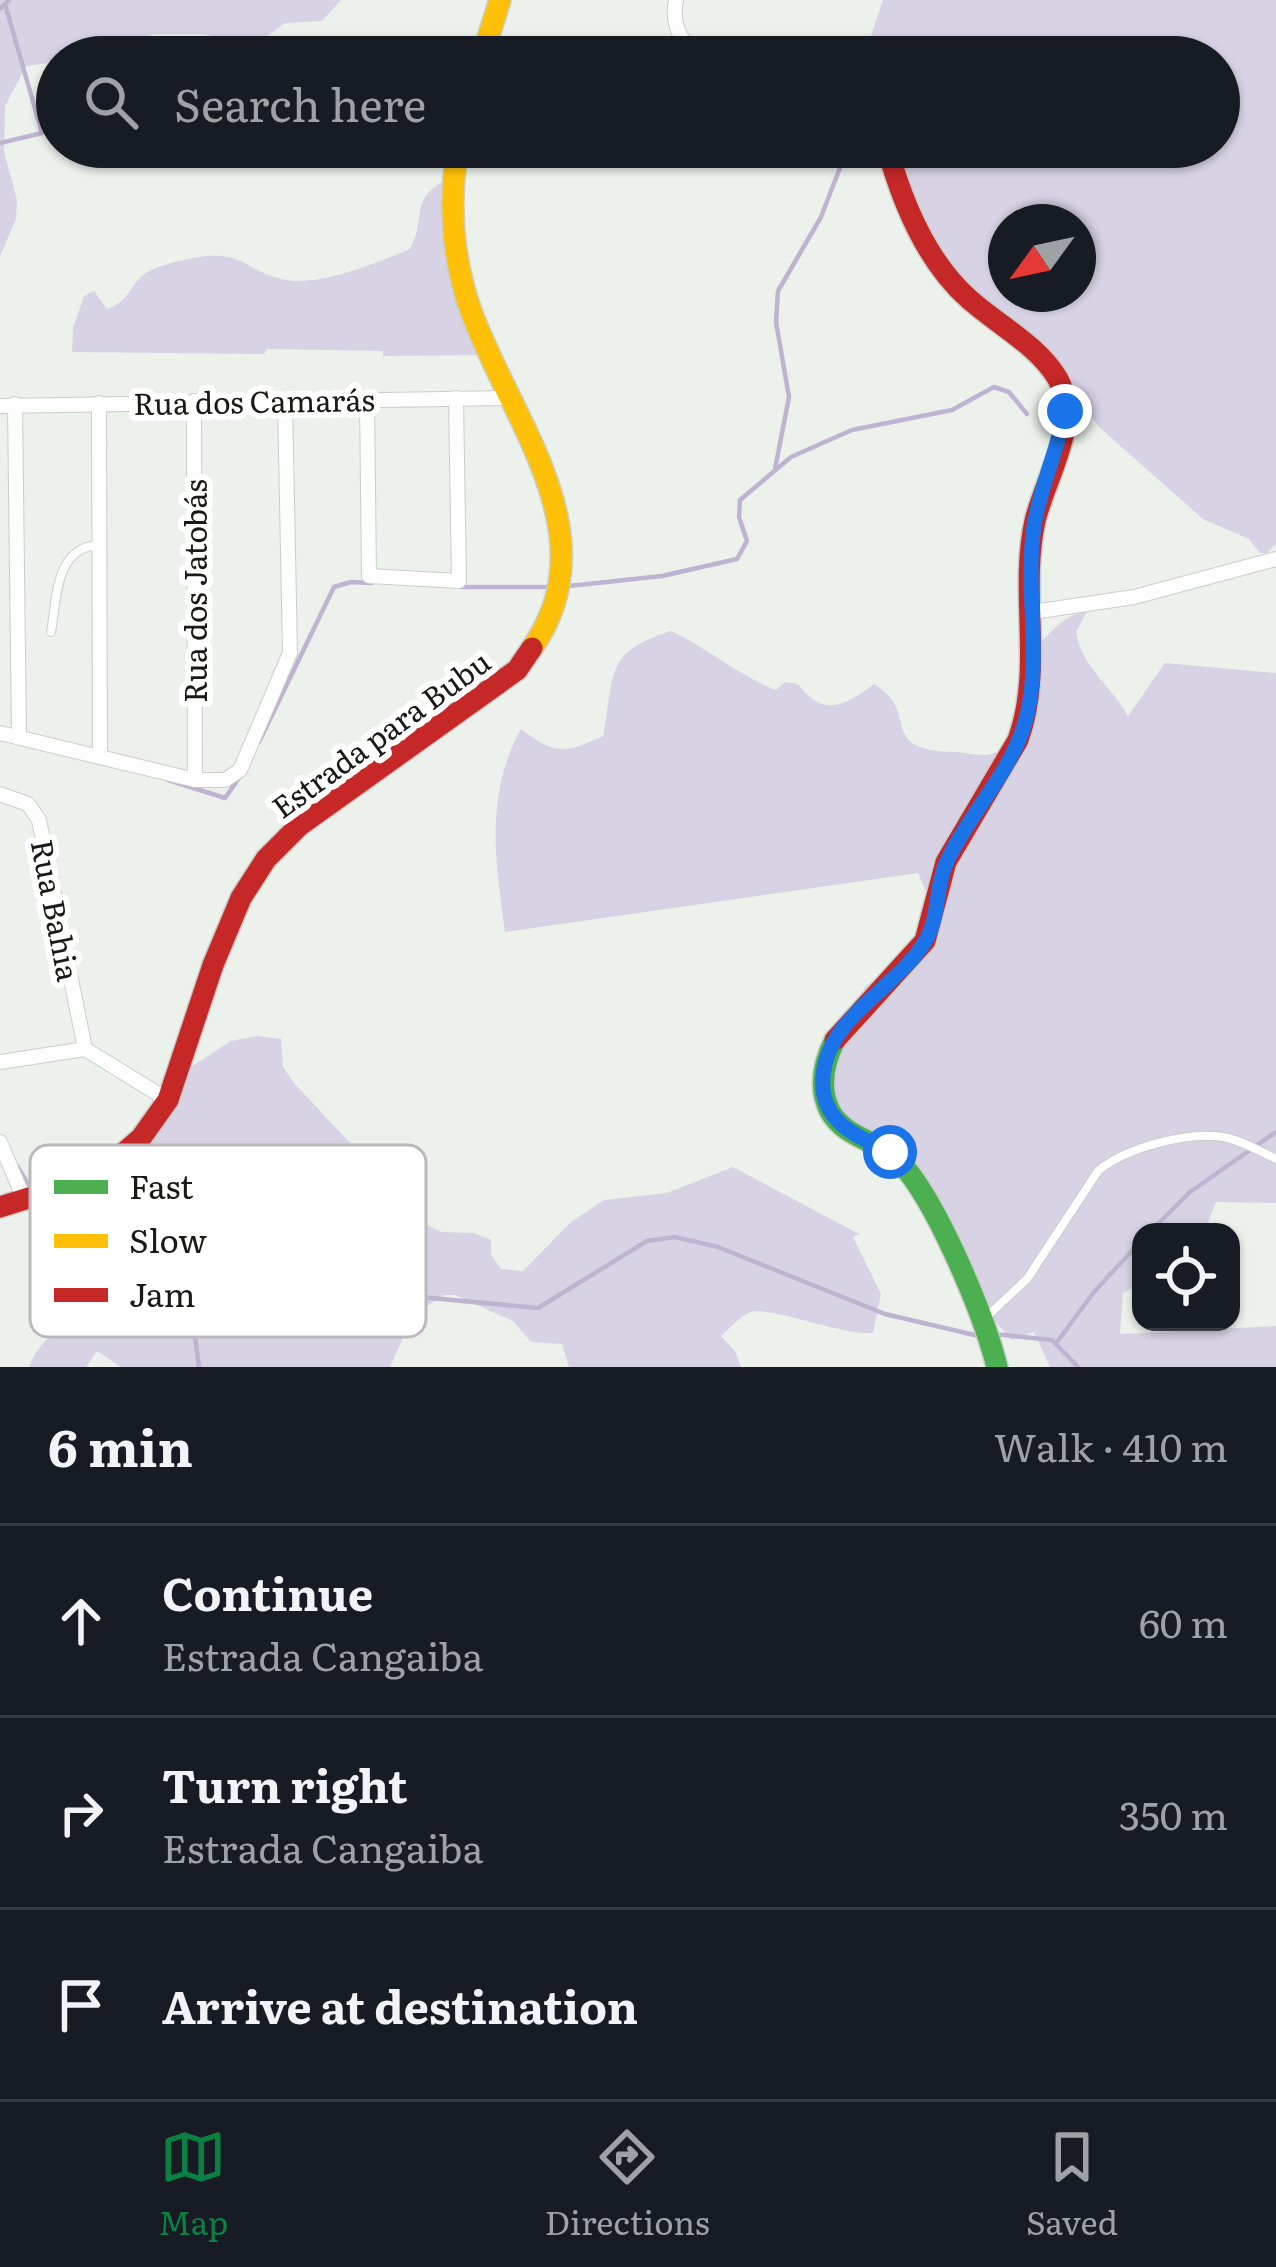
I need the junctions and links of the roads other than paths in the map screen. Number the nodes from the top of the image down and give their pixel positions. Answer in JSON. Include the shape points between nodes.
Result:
{"nodes":[{"id":1,"x":500,"y":0,"type":"edge"},
{"id":2,"x":676,"y":0,"type":"edge"},
{"id":3,"x":489,"y":36,"type":"edge"},
{"id":4,"x":681,"y":36,"type":"edge"},
{"id":5,"x":454,"y":168,"type":"edge"},
{"id":6,"x":894,"y":168,"type":"edge"},
{"id":7,"x":456,"y":398,"type":"junction"},
{"id":8,"x":509,"y":398,"type":"junction"},
{"id":9,"x":367,"y":399,"type":"junction"},
{"id":10,"x":286,"y":400,"type":"junction"},
{"id":11,"x":194,"y":401,"type":"junction"},
{"id":12,"x":99,"y":403,"type":"junction"},
{"id":13,"x":8,"y":405,"type":"edge"},
{"id":14,"x":100,"y":545,"type":"junction"},
{"id":15,"x":1276,"y":559,"type":"edge"},
{"id":16,"x":1033,"y":612,"type":"junction"},
{"id":17,"x":51,"y":632,"type":"dead end"},
{"id":18,"x":0,"y":733,"type":"edge"},
{"id":19,"x":19,"y":737,"type":"junction"},
{"id":20,"x":100,"y":757,"type":"junction"},
{"id":21,"x":195,"y":780,"type":"junction"},
{"id":22,"x":0,"y":794,"type":"edge"},
{"id":23,"x":85,"y":1048,"type":"junction"},
{"id":24,"x":0,"y":1062,"type":"edge"},
{"id":25,"x":168,"y":1100,"type":"junction"},
{"id":26,"x":0,"y":1142,"type":"edge"},
{"id":27,"x":133,"y":1145,"type":"edge"},
{"id":28,"x":1276,"y":1159,"type":"edge"},
{"id":29,"x":30,"y":1200,"type":"edge"},
{"id":30,"x":25,"y":1202,"type":"junction"},
{"id":31,"x":0,"y":1207,"type":"edge"},
{"id":32,"x":982,"y":1321,"type":"junction"},
{"id":33,"x":997,"y":1367,"type":"edge"}],
"edges":[{"from":1,"to":3,"type":"street"},
{"from":2,"to":4,"type":"street"},
{"from":5,"to":8,"type":"street","name":"Estrada para Bubu","via":[[448,206],[456,263]]},
{"from":6,"to":16,"type":"street","via":[[942,268],[1062,384],[1063,426],[1034,526]]},
{"from":7,"to":8,"type":"street","name":"Rua dos Camarás"},
{"from":7,"to":9,"type":"street","name":"Rua dos Camarás"},
{"from":7,"to":9,"type":"street","via":[[459,581],[369,577]]},
{"from":8,"to":25,"type":"street","name":"Estrada para Bubu","via":[[560,512],[563,570],[544,634],[517,670],[299,826],[266,859],[213,965]]},
{"from":9,"to":10,"type":"street","name":"Rua dos Camarás"},
{"from":10,"to":11,"type":"street","name":"Rua dos Camarás"},
{"from":10,"to":21,"type":"street","via":[[290,653],[240,770],[225,780]]},
{"from":11,"to":12,"type":"street","name":"Rua dos Camarás"},
{"from":11,"to":21,"type":"street","name":"Rua dos Jatobás"},
{"from":12,"to":13,"type":"street","name":"Rua dos Camarás"},
{"from":12,"to":14,"type":"street"},
{"from":13,"to":19,"type":"street"},
{"from":14,"to":17,"type":"lane","via":[[64,562]]},
{"from":14,"to":20,"type":"street"},
{"from":15,"to":16,"type":"street","via":[[1133,597]]},
{"from":16,"to":32,"type":"street","via":[[1031,691],[1017,745],[948,859],[926,940],[847,1025],[823,1075],[838,1123],[890,1152],[909,1173]]},
{"from":18,"to":19,"type":"street"},
{"from":19,"to":20,"type":"street"},
{"from":20,"to":21,"type":"street"},
{"from":22,"to":23,"type":"street","name":"Rua Bahia","via":[[28,804],[39,820]]},
{"from":23,"to":24,"type":"street"},
{"from":23,"to":25,"type":"street"},
{"from":25,"to":27,"type":"street","name":"Estrada para Bubu"},
{"from":26,"to":30,"type":"street"},
{"from":28,"to":32,"type":"lane","via":[[1214,1137],[1112,1159],[1027,1279]]},
{"from":29,"to":30,"type":"street","name":"Estrada para Bubu"},
{"from":30,"to":31,"type":"street","name":"Estrada para Bubu"},
{"from":32,"to":33,"type":"street"}]}
